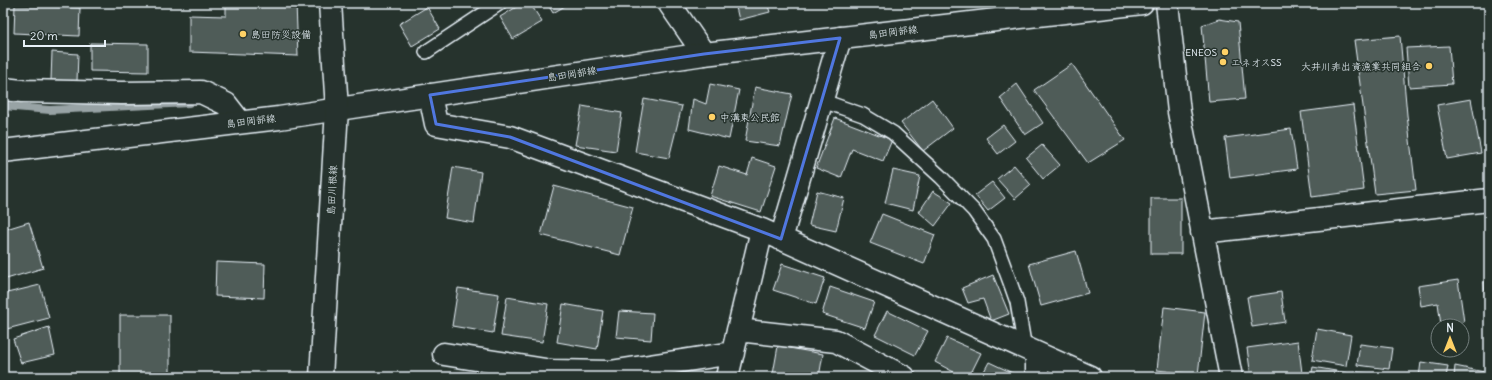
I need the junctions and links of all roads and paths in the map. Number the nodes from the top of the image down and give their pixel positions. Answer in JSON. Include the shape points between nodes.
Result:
{"nodes":[{"id":1,"x":330,"y":3,"type":"edge"},
{"id":2,"x":500,"y":3,"type":"edge"},
{"id":3,"x":669,"y":3,"type":"edge"},
{"id":4,"x":1142,"y":3,"type":"edge"},
{"id":5,"x":1167,"y":3,"type":"edge"},
{"id":6,"x":840,"y":38,"type":"junction"},
{"id":7,"x":426,"y":52,"type":"dead end"},
{"id":8,"x":704,"y":54,"type":"junction"},
{"id":9,"x":3,"y":89,"type":"edge"},
{"id":10,"x":430,"y":95,"type":"junction"},
{"id":11,"x":822,"y":101,"type":"junction"},
{"id":12,"x":337,"y":109,"type":"junction"},
{"id":13,"x":240,"y":122,"type":"junction"},
{"id":14,"x":3,"y":151,"type":"edge"},
{"id":15,"x":1489,"y":200,"type":"edge"},
{"id":16,"x":1202,"y":232,"type":"junction"},
{"id":17,"x":772,"y":234,"type":"junction"},
{"id":18,"x":738,"y":330,"type":"junction"},
{"id":19,"x":1031,"y":351,"type":"junction"},
{"id":20,"x":733,"y":353,"type":"junction"},
{"id":21,"x":444,"y":354,"type":"dead end"},
{"id":22,"x":321,"y":377,"type":"edge"},
{"id":23,"x":727,"y":377,"type":"edge"},
{"id":24,"x":904,"y":377,"type":"edge"},
{"id":25,"x":1037,"y":377,"type":"edge"},
{"id":26,"x":1090,"y":377,"type":"edge"},
{"id":27,"x":1231,"y":377,"type":"edge"}],
"edges":[{"from":1,"to":12,"type":"street","name":"島田川根線"},
{"from":2,"to":7,"type":"lane"},
{"from":3,"to":8,"type":"street"},
{"from":4,"to":6,"type":"street","name":"島田岡部線"},
{"from":5,"to":16,"type":"street","via":[[1179,112]]},
{"from":6,"to":8,"type":"street","name":"島田岡部線"},
{"from":6,"to":11,"type":"street"},
{"from":8,"to":10,"type":"street","name":"島田岡部線"},
{"from":9,"to":13,"type":"street","via":[[201,92],[226,104]]},
{"from":10,"to":12,"type":"street","name":"島田岡部線"},
{"from":10,"to":17,"type":"street","via":[[436,124],[510,137]]},
{"from":11,"to":17,"type":"street"},
{"from":11,"to":19,"type":"lane","via":[[863,115],[893,133],[974,211],[994,240],[1017,302]]},
{"from":12,"to":13,"type":"street","name":"島田岡部線"},
{"from":12,"to":22,"type":"street","name":"島田川根線"},
{"from":13,"to":14,"type":"street","name":"島田岡部線"},
{"from":15,"to":16,"type":"street"},
{"from":16,"to":27,"type":"street"},
{"from":17,"to":18,"type":"street"},
{"from":17,"to":19,"type":"street"},
{"from":18,"to":20,"type":"street"},
{"from":18,"to":24,"type":"street","via":[[836,341]]},
{"from":19,"to":25,"type":"street"},
{"from":19,"to":26,"type":"street"},
{"from":20,"to":21,"type":"street","via":[[610,372],[552,370]]},
{"from":20,"to":23,"type":"street"}]}
